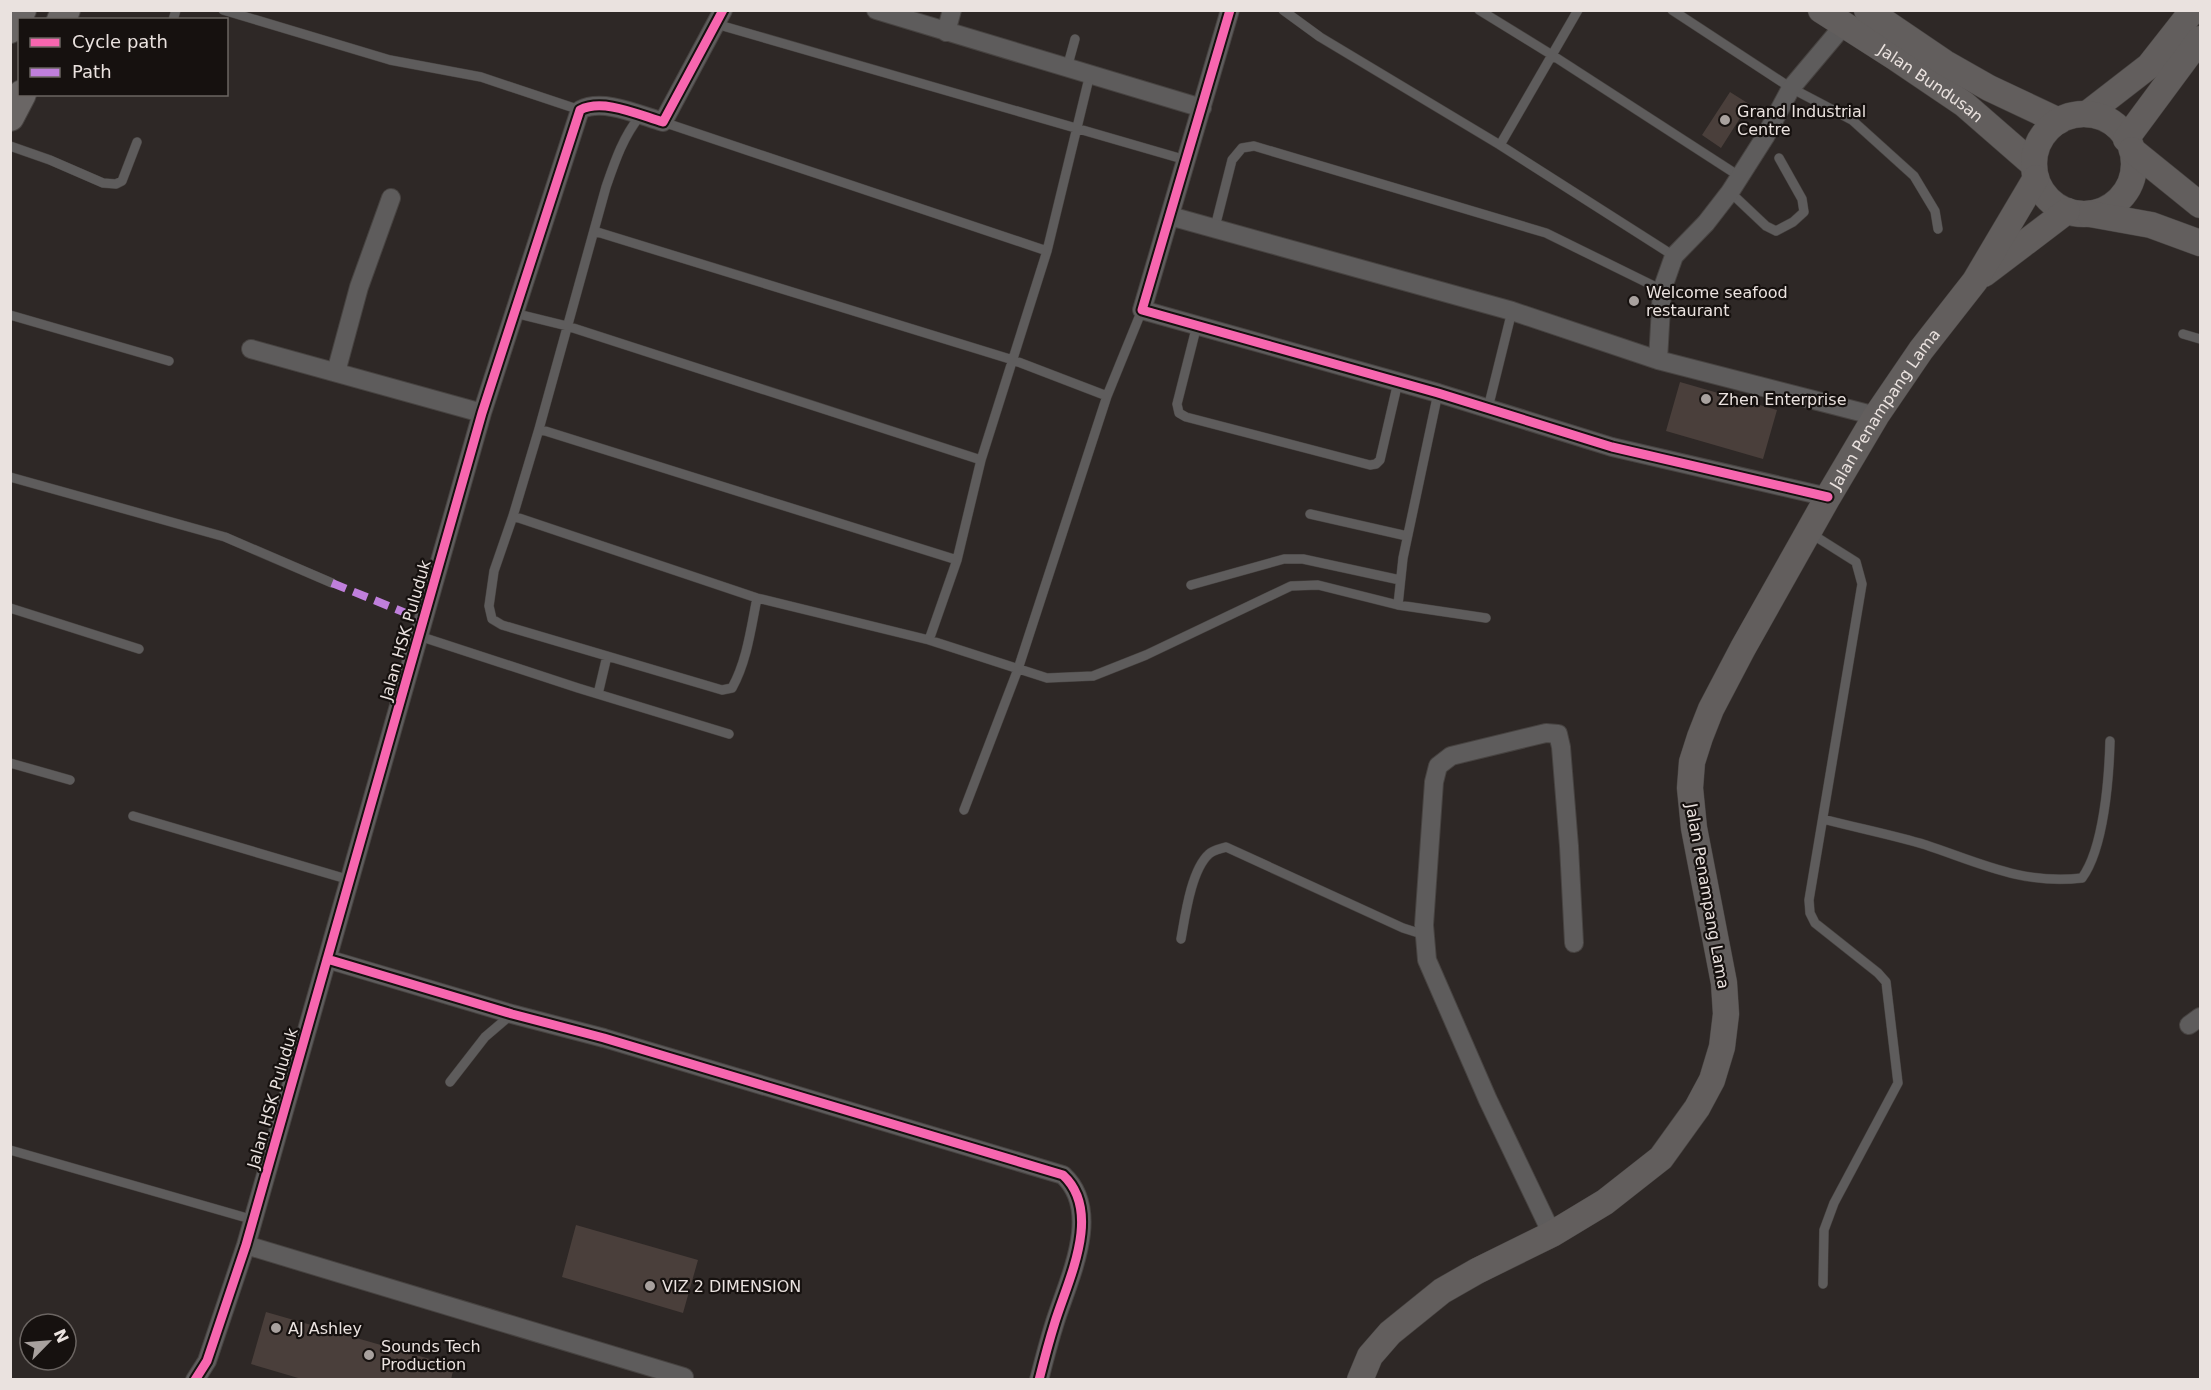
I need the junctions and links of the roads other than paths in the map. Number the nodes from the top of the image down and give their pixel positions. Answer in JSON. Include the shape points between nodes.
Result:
{"nodes":[{"id":1,"x":22,"y":10,"type":"edge"},
{"id":2,"x":222,"y":10,"type":"edge"},
{"id":3,"x":876,"y":10,"type":"edge"},
{"id":4,"x":952,"y":10,"type":"edge"},
{"id":5,"x":1230,"y":10,"type":"edge"},
{"id":6,"x":1283,"y":10,"type":"edge"},
{"id":7,"x":1479,"y":10,"type":"edge"},
{"id":8,"x":1578,"y":10,"type":"edge"},
{"id":9,"x":1672,"y":10,"type":"edge"},
{"id":10,"x":1821,"y":10,"type":"edge"},
{"id":11,"x":1867,"y":10,"type":"edge"},
{"id":12,"x":2193,"y":10,"type":"edge"},
{"id":13,"x":719,"y":17,"type":"edge"},
{"id":14,"x":1844,"y":25,"type":"junction"},
{"id":15,"x":10,"y":29,"type":"edge"},
{"id":16,"x":946,"y":32,"type":"junction"},
{"id":17,"x":1076,"y":39,"type":"dead end"},
{"id":18,"x":2200,"y":39,"type":"edge"},
{"id":19,"x":1552,"y":55,"type":"junction"},
{"id":20,"x":1067,"y":68,"type":"junction"},
{"id":21,"x":1090,"y":74,"type":"junction"},
{"id":22,"x":1791,"y":88,"type":"junction"},
{"id":23,"x":21,"y":96,"type":"edge"},
{"id":24,"x":1202,"y":108,"type":"junction"},
{"id":25,"x":580,"y":110,"type":"junction"},
{"id":26,"x":2087,"y":114,"type":"junction"},
{"id":27,"x":640,"y":116,"type":"junction"},
{"id":28,"x":10,"y":117,"type":"edge"},
{"id":29,"x":2059,"y":121,"type":"junction"},
{"id":30,"x":663,"y":123,"type":"junction"},
{"id":31,"x":1076,"y":127,"type":"junction"},
{"id":32,"x":137,"y":141,"type":"dead end"},
{"id":33,"x":2129,"y":144,"type":"junction"},
{"id":34,"x":1500,"y":145,"type":"junction"},
{"id":35,"x":10,"y":146,"type":"edge"},
{"id":36,"x":1779,"y":158,"type":"dead end"},
{"id":37,"x":1186,"y":160,"type":"junction"},
{"id":38,"x":2035,"y":171,"type":"junction"},
{"id":39,"x":1735,"y":184,"type":"junction"},
{"id":40,"x":391,"y":198,"type":"dead end"},
{"id":41,"x":2200,"y":205,"type":"edge"},
{"id":42,"x":2078,"y":212,"type":"junction"},
{"id":43,"x":1170,"y":216,"type":"junction"},
{"id":44,"x":1215,"y":227,"type":"junction"},
{"id":45,"x":1938,"y":230,"type":"dead end"},
{"id":46,"x":594,"y":231,"type":"junction"},
{"id":47,"x":2200,"y":243,"type":"edge"},
{"id":48,"x":1047,"y":250,"type":"junction"},
{"id":49,"x":1674,"y":256,"type":"junction"},
{"id":50,"x":1975,"y":281,"type":"junction"},
{"id":51,"x":1662,"y":290,"type":"junction"},
{"id":52,"x":1142,"y":310,"type":"junction"},
{"id":53,"x":1512,"y":311,"type":"junction"},
{"id":54,"x":514,"y":313,"type":"junction"},
{"id":55,"x":10,"y":315,"type":"edge"},
{"id":56,"x":1197,"y":325,"type":"junction"},
{"id":57,"x":567,"y":326,"type":"junction"},
{"id":58,"x":2183,"y":334,"type":"dead end"},
{"id":59,"x":2200,"y":339,"type":"edge"},
{"id":60,"x":251,"y":349,"type":"dead end"},
{"id":61,"x":1013,"y":360,"type":"junction"},
{"id":62,"x":1659,"y":360,"type":"junction"},
{"id":63,"x":170,"y":361,"type":"dead end"},
{"id":64,"x":336,"y":372,"type":"junction"},
{"id":65,"x":1398,"y":382,"type":"junction"},
{"id":66,"x":1438,"y":393,"type":"junction"},
{"id":67,"x":1107,"y":396,"type":"junction"},
{"id":68,"x":1488,"y":408,"type":"junction"},
{"id":69,"x":482,"y":412,"type":"junction"},
{"id":70,"x":1876,"y":416,"type":"junction"},
{"id":71,"x":539,"y":429,"type":"junction"},
{"id":72,"x":981,"y":460,"type":"junction"},
{"id":73,"x":10,"y":477,"type":"edge"},
{"id":74,"x":1828,"y":497,"type":"junction"},
{"id":75,"x":1310,"y":514,"type":"dead end"},
{"id":76,"x":513,"y":516,"type":"junction"},
{"id":77,"x":1808,"y":531,"type":"junction"},
{"id":78,"x":1407,"y":536,"type":"junction"},
{"id":79,"x":957,"y":560,"type":"junction"},
{"id":80,"x":1400,"y":580,"type":"junction"},
{"id":81,"x":332,"y":583,"type":"dead end"},
{"id":82,"x":1191,"y":585,"type":"dead end"},
{"id":83,"x":757,"y":598,"type":"junction"},
{"id":84,"x":1398,"y":605,"type":"junction"},
{"id":85,"x":10,"y":608,"type":"edge"},
{"id":86,"x":1486,"y":618,"type":"dead end"},
{"id":87,"x":419,"y":636,"type":"junction"},
{"id":88,"x":929,"y":640,"type":"junction"},
{"id":89,"x":139,"y":649,"type":"dead end"},
{"id":90,"x":607,"y":656,"type":"junction"},
{"id":91,"x":1018,"y":669,"type":"junction"},
{"id":92,"x":598,"y":694,"type":"junction"},
{"id":93,"x":729,"y":734,"type":"dead end"},
{"id":94,"x":2110,"y":741,"type":"dead end"},
{"id":95,"x":10,"y":763,"type":"edge"},
{"id":96,"x":70,"y":780,"type":"dead end"},
{"id":97,"x":964,"y":810,"type":"dead end"},
{"id":98,"x":133,"y":816,"type":"dead end"},
{"id":99,"x":1823,"y":819,"type":"junction"},
{"id":100,"x":350,"y":879,"type":"junction"},
{"id":101,"x":1425,"y":936,"type":"junction"},
{"id":102,"x":1181,"y":939,"type":"dead end"},
{"id":103,"x":1574,"y":943,"type":"dead end"},
{"id":104,"x":327,"y":959,"type":"junction"},
{"id":105,"x":512,"y":1014,"type":"junction"},
{"id":106,"x":450,"y":1082,"type":"dead end"},
{"id":107,"x":10,"y":1150,"type":"edge"},
{"id":108,"x":254,"y":1220,"type":"junction"},
{"id":109,"x":1552,"y":1234,"type":"junction"},
{"id":110,"x":246,"y":1245,"type":"junction"},
{"id":111,"x":1823,"y":1284,"type":"dead end"},
{"id":112,"x":684,"y":1377,"type":"dead end"},
{"id":113,"x":195,"y":1380,"type":"edge"},
{"id":114,"x":1039,"y":1380,"type":"edge"},
{"id":115,"x":1360,"y":1380,"type":"edge"}],
"edges":[{"from":1,"to":15,"type":"main road"},
{"from":2,"to":25,"type":"lane","via":[[390,60],[481,77]]},
{"from":3,"to":16,"type":"street"},
{"from":4,"to":16,"type":"street"},
{"from":5,"to":24,"type":"street"},
{"from":6,"to":34,"type":"lane","via":[[1320,37]]},
{"from":7,"to":19,"type":"lane"},
{"from":8,"to":19,"type":"lane"},
{"from":9,"to":22,"type":"lane"},
{"from":10,"to":14,"type":"main road","name":"Jalan Bundusan"},
{"from":11,"to":29,"type":"main road","name":"Jalan Bundusan","via":[[1945,63]]},
{"from":12,"to":26,"type":"main road","via":[[2149,66]]},
{"from":13,"to":30,"type":"street"},
{"from":13,"to":31,"type":"lane"},
{"from":14,"to":22,"type":"street"},
{"from":14,"to":38,"type":"main road","name":"Jalan Bundusan","via":[[1964,104]]},
{"from":16,"to":20,"type":"street"},
{"from":17,"to":20,"type":"lane"},
{"from":18,"to":33,"type":"main road"},
{"from":19,"to":34,"type":"lane"},
{"from":19,"to":39,"type":"lane"},
{"from":20,"to":21,"type":"street"},
{"from":21,"to":24,"type":"street"},
{"from":21,"to":31,"type":"lane"},
{"from":22,"to":39,"type":"street"},
{"from":22,"to":45,"type":"lane","via":[[1852,120],[1914,176],[1935,211]]},
{"from":23,"to":28,"type":"main road"},
{"from":24,"to":37,"type":"street"},
{"from":25,"to":27,"type":"street","via":[[602,105]]},
{"from":25,"to":54,"type":"street","name":"Jalan HSK Puluduk"},
{"from":26,"to":29,"type":"main road"},
{"from":26,"to":33,"type":"main road","via":[[2116,126]]},
{"from":27,"to":30,"type":"street"},
{"from":27,"to":46,"type":"lane","via":[[620,148]]},
{"from":29,"to":38,"type":"main road","via":[[2040,139]]},
{"from":30,"to":48,"type":"lane"},
{"from":31,"to":37,"type":"lane"},
{"from":31,"to":48,"type":"lane"},
{"from":32,"to":35,"type":"lane","via":[[123,181],[116,184],[103,183]]},
{"from":33,"to":41,"type":"main road"},
{"from":33,"to":42,"type":"main road","via":[[2134,164],[2126,192],[2103,210]]},
{"from":34,"to":49,"type":"lane"},
{"from":36,"to":39,"type":"lane","via":[[1802,199],[1804,212],[1793,222],[1776,231],[1766,226]]},
{"from":37,"to":43,"type":"street"},
{"from":38,"to":42,"type":"main road","via":[[2042,192],[2053,204]]},
{"from":38,"to":50,"type":"main road","name":"Jalan Penampang Lama"},
{"from":39,"to":49,"type":"street","via":[[1706,224]]},
{"from":40,"to":64,"type":"street","via":[[359,287]]},
{"from":42,"to":47,"type":"main road","via":[[2151,225]]},
{"from":42,"to":50,"type":"main road","name":"Jalan Penampang Lama"},
{"from":43,"to":44,"type":"street"},
{"from":43,"to":52,"type":"street"},
{"from":44,"to":51,"type":"lane","via":[[1232,160],[1242,148],[1254,146],[1546,232]]},
{"from":44,"to":53,"type":"street"},
{"from":46,"to":57,"type":"lane"},
{"from":46,"to":61,"type":"lane"},
{"from":48,"to":61,"type":"lane"},
{"from":49,"to":51,"type":"street"},
{"from":50,"to":70,"type":"main road","name":"Jalan Penampang Lama"},
{"from":51,"to":62,"type":"street"},
{"from":52,"to":56,"type":"street"},
{"from":52,"to":67,"type":"lane"},
{"from":53,"to":62,"type":"street"},
{"from":53,"to":68,"type":"lane"},
{"from":54,"to":57,"type":"lane"},
{"from":54,"to":69,"type":"street","name":"Jalan HSK Puluduk"},
{"from":55,"to":63,"type":"lane"},
{"from":56,"to":65,"type":"street"},
{"from":56,"to":65,"type":"lane","via":[[1177,404],[1179,414],[1186,417],[1371,465],[1380,460]]},
{"from":57,"to":71,"type":"lane"},
{"from":57,"to":72,"type":"lane"},
{"from":58,"to":59,"type":"lane"},
{"from":60,"to":64,"type":"street"},
{"from":61,"to":67,"type":"lane"},
{"from":61,"to":72,"type":"lane"},
{"from":62,"to":70,"type":"street"},
{"from":64,"to":69,"type":"street"},
{"from":65,"to":66,"type":"street"},
{"from":66,"to":68,"type":"street"},
{"from":66,"to":78,"type":"lane"},
{"from":67,"to":91,"type":"lane"},
{"from":68,"to":74,"type":"street","via":[[1612,447]]},
{"from":69,"to":87,"type":"street","name":"Jalan HSK Puluduk"},
{"from":70,"to":74,"type":"main road","name":"Jalan Penampang Lama"},
{"from":71,"to":76,"type":"lane"},
{"from":71,"to":79,"type":"lane"},
{"from":72,"to":79,"type":"lane"},
{"from":73,"to":81,"type":"lane","via":[[225,537]]},
{"from":74,"to":77,"type":"main road","name":"Jalan Penampang Lama"},
{"from":75,"to":78,"type":"lane"},
{"from":76,"to":83,"type":"lane"},
{"from":76,"to":90,"type":"lane","via":[[494,571],[489,606],[492,619]]},
{"from":77,"to":99,"type":"lane","via":[[1856,562],[1862,584]]},
{"from":77,"to":109,"type":"main road","name":"Jalan Penampang Lama","via":[[1711,709],[1692,762],[1694,828],[1725,983],[1722,1047],[1712,1080],[1698,1108],[1661,1158],[1605,1202]]},
{"from":78,"to":80,"type":"lane"},
{"from":79,"to":88,"type":"lane"},
{"from":80,"to":82,"type":"lane","via":[[1303,559],[1284,559]]},
{"from":80,"to":84,"type":"lane"},
{"from":83,"to":88,"type":"lane"},
{"from":83,"to":90,"type":"lane","via":[[749,640],[732,688],[722,690]]},
{"from":84,"to":86,"type":"lane"},
{"from":84,"to":91,"type":"lane","via":[[1318,585],[1291,586],[1093,676],[1047,678]]},
{"from":85,"to":89,"type":"lane"},
{"from":87,"to":92,"type":"lane"},
{"from":87,"to":100,"type":"street","name":"Jalan HSK Puluduk"},
{"from":88,"to":91,"type":"lane"},
{"from":90,"to":92,"type":"lane"},
{"from":91,"to":97,"type":"lane"},
{"from":92,"to":93,"type":"lane"},
{"from":94,"to":99,"type":"lane","via":[[2100,826],[2090,867],[2082,878],[2038,878],[1999,872],[1925,845]]},
{"from":95,"to":96,"type":"lane"},
{"from":98,"to":100,"type":"lane"},
{"from":99,"to":111,"type":"lane","via":[[1810,913],[1815,922],[1886,982],[1898,1083],[1827,1221]]},
{"from":100,"to":104,"type":"street","name":"Jalan HSK Puluduk"},
{"from":101,"to":102,"type":"lane","via":[[1226,847],[1209,854],[1202,864],[1187,900]]},
{"from":101,"to":103,"type":"street","via":[[1438,766],[1452,756],[1546,733],[1558,734],[1561,747]]},
{"from":101,"to":109,"type":"street","via":[[1427,960]]},
{"from":104,"to":105,"type":"street"},
{"from":104,"to":108,"type":"street","name":"Jalan HSK Puluduk"},
{"from":105,"to":106,"type":"lane","via":[[485,1037]]},
{"from":105,"to":114,"type":"street","via":[[1063,1175],[1077,1196],[1082,1222],[1079,1249]]},
{"from":107,"to":108,"type":"lane"},
{"from":108,"to":110,"type":"street","name":"Jalan HSK Puluduk"},
{"from":109,"to":115,"type":"main road","name":"Jalan Penampang Lama","via":[[1442,1291],[1390,1333],[1370,1356]]},
{"from":110,"to":112,"type":"street"},
{"from":110,"to":113,"type":"street","name":"Jalan HSK Puluduk","via":[[207,1361]]}]}
